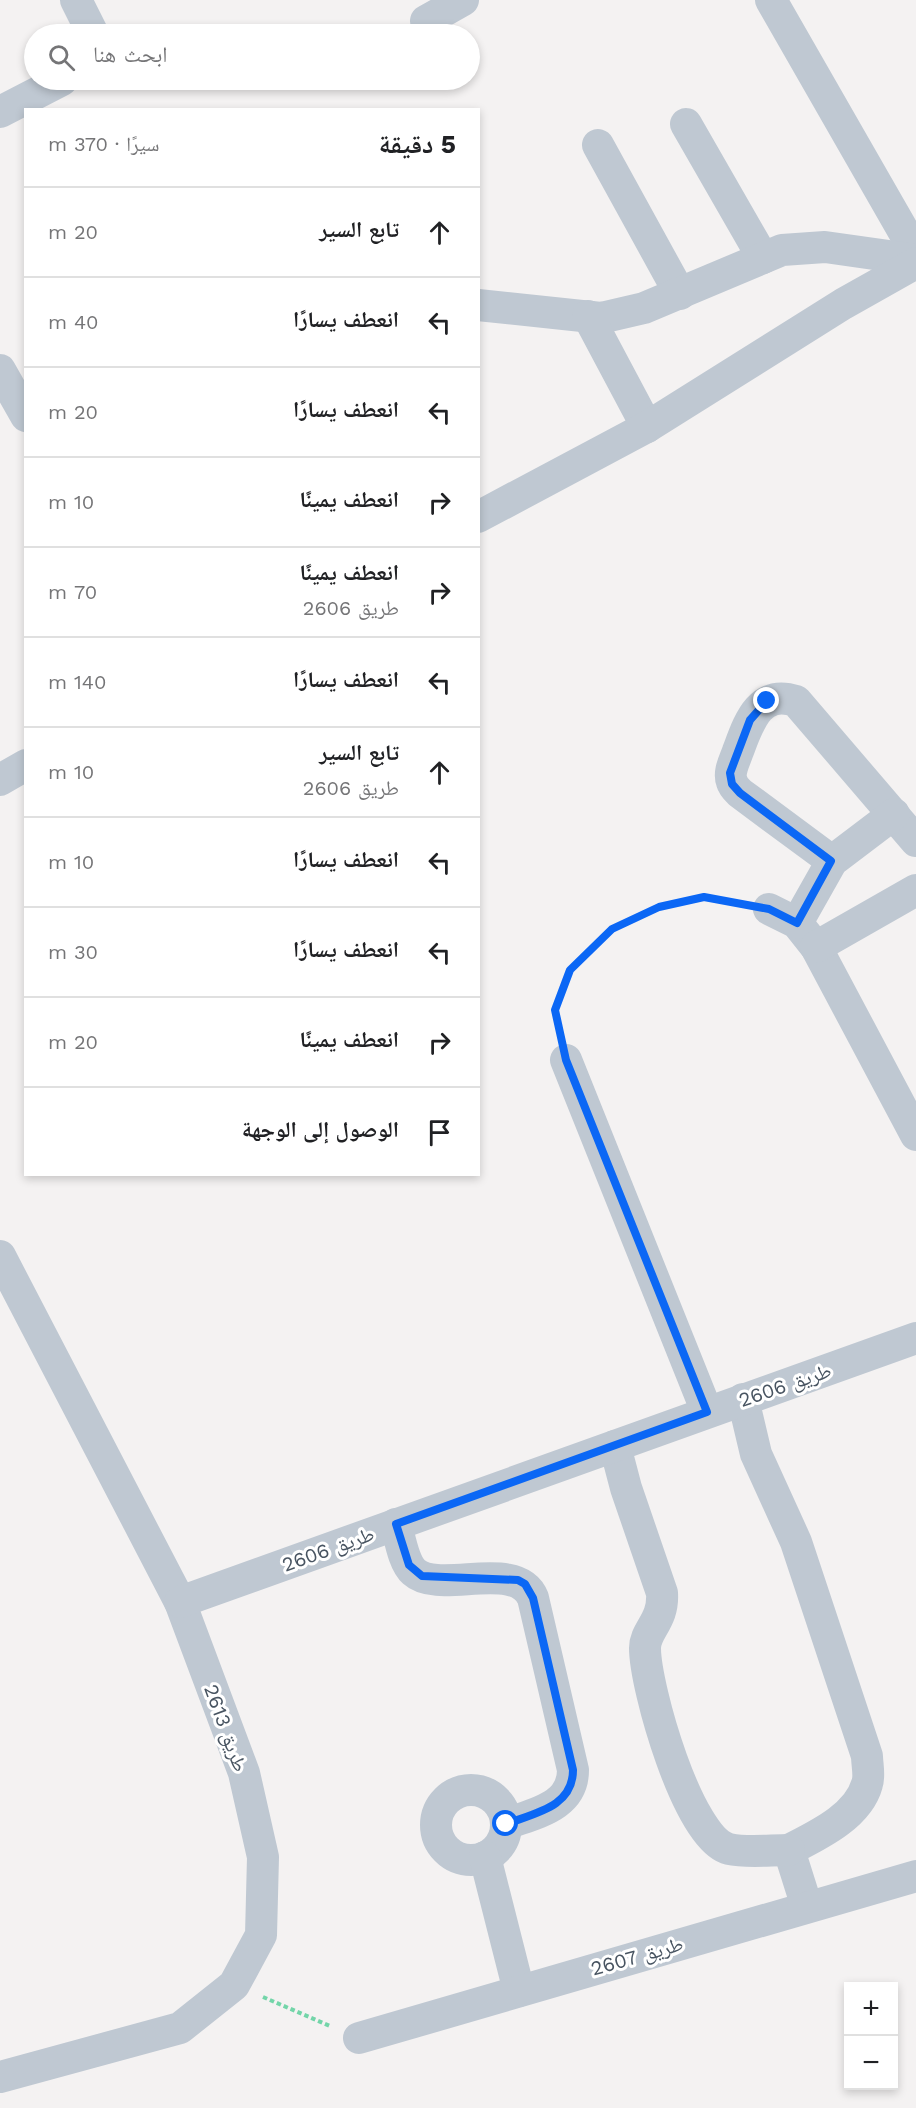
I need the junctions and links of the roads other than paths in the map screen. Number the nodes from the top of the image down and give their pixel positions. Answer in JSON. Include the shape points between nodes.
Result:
{"nodes":[{"id":1,"x":76,"y":0,"type":"edge"},
{"id":2,"x":463,"y":0,"type":"edge"},
{"id":3,"x":771,"y":0,"type":"edge"},
{"id":4,"x":426,"y":21,"type":"dead end"},
{"id":5,"x":88,"y":24,"type":"edge"},
{"id":6,"x":43,"y":90,"type":"edge"},
{"id":7,"x":0,"y":112,"type":"edge"},
{"id":8,"x":686,"y":124,"type":"dead end"},
{"id":9,"x":598,"y":145,"type":"dead end"},
{"id":10,"x":916,"y":253,"type":"edge"},
{"id":11,"x":763,"y":258,"type":"junction"},
{"id":12,"x":916,"y":262,"type":"edge"},
{"id":13,"x":680,"y":294,"type":"junction"},
{"id":14,"x":480,"y":305,"type":"edge"},
{"id":15,"x":588,"y":316,"type":"junction"},
{"id":16,"x":0,"y":370,"type":"edge"},
{"id":17,"x":24,"y":412,"type":"edge"},
{"id":18,"x":646,"y":428,"type":"junction"},
{"id":19,"x":480,"y":516,"type":"edge"},
{"id":20,"x":24,"y":766,"type":"edge"},
{"id":21,"x":0,"y":780,"type":"edge"},
{"id":22,"x":894,"y":814,"type":"junction"},
{"id":23,"x":916,"y":841,"type":"edge"},
{"id":24,"x":831,"y":861,"type":"junction"},
{"id":25,"x":916,"y":890,"type":"edge"},
{"id":26,"x":769,"y":909,"type":"road end"},
{"id":27,"x":797,"y":923,"type":"junction"},
{"id":28,"x":816,"y":947,"type":"junction"},
{"id":29,"x":566,"y":1060,"type":"road end"},
{"id":30,"x":916,"y":1135,"type":"edge"},
{"id":31,"x":0,"y":1256,"type":"edge"},
{"id":32,"x":916,"y":1338,"type":"edge"},
{"id":33,"x":743,"y":1399,"type":"junction"},
{"id":34,"x":707,"y":1412,"type":"junction"},
{"id":35,"x":615,"y":1446,"type":"junction"},
{"id":36,"x":396,"y":1524,"type":"junction"},
{"id":37,"x":180,"y":1602,"type":"junction"},
{"id":38,"x":506,"y":1824,"type":"junction"},
{"id":39,"x":789,"y":1850,"type":"junction"},
{"id":40,"x":485,"y":1857,"type":"junction"},
{"id":41,"x":916,"y":1876,"type":"edge"},
{"id":42,"x":807,"y":1907,"type":"junction"},
{"id":43,"x":519,"y":1990,"type":"junction"},
{"id":44,"x":359,"y":2038,"type":"road end"},
{"id":45,"x":0,"y":2077,"type":"edge"}],
"edges":[{"from":1,"to":5,"type":"street"},
{"from":2,"to":4,"type":"street"},
{"from":3,"to":10,"type":"street"},
{"from":6,"to":7,"type":"street"},
{"from":8,"to":11,"type":"street"},
{"from":9,"to":13,"type":"street"},
{"from":11,"to":12,"type":"street","via":[[782,250],[825,247]]},
{"from":11,"to":13,"type":"street"},
{"from":12,"to":18,"type":"street"},
{"from":13,"to":15,"type":"street","via":[[617,316]]},
{"from":14,"to":15,"type":"street"},
{"from":15,"to":18,"type":"street"},
{"from":16,"to":17,"type":"street"},
{"from":18,"to":19,"type":"street"},
{"from":20,"to":21,"type":"street"},
{"from":22,"to":23,"type":"street"},
{"from":22,"to":24,"type":"street"},
{"from":22,"to":24,"type":"street","via":[[796,701],[782,696],[767,701],[750,720],[730,773],[732,784]]},
{"from":24,"to":27,"type":"street"},
{"from":25,"to":28,"type":"street"},
{"from":26,"to":27,"type":"street"},
{"from":27,"to":28,"type":"street"},
{"from":28,"to":30,"type":"street"},
{"from":29,"to":34,"type":"street"},
{"from":31,"to":37,"type":"street","name":"طريق 2613"},
{"from":32,"to":33,"type":"street","name":"طريق 2606"},
{"from":33,"to":34,"type":"street","name":"طريق 2606"},
{"from":33,"to":39,"type":"street","via":[[756,1454],[796,1542],[867,1756],[868,1784],[854,1807],[822,1833]]},
{"from":34,"to":35,"type":"street","name":"طريق 2606"},
{"from":35,"to":36,"type":"street","name":"طريق 2606"},
{"from":35,"to":39,"type":"street","via":[[662,1593],[663,1610],[645,1645],[646,1667],[675,1769],[695,1816],[709,1836],[728,1849]]},
{"from":36,"to":37,"type":"street","name":"طريق 2606"},
{"from":36,"to":38,"type":"street","via":[[409,1565],[422,1576],[518,1580],[533,1598],[573,1782],[560,1802]]},
{"from":37,"to":45,"type":"street","name":"طريق 2613","via":[[244,1773],[263,1857],[261,1935],[234,1985],[180,2028]]},
{"from":38,"to":40,"type":"street","via":[[504,1838]]},
{"from":38,"to":40,"type":"street","via":[[502,1809],[492,1796],[477,1790],[460,1791],[447,1799],[438,1813],[436,1829],[442,1844],[453,1855],[469,1860]]},
{"from":39,"to":42,"type":"street"},
{"from":40,"to":43,"type":"street"},
{"from":41,"to":42,"type":"street","name":"طريق 2607"},
{"from":42,"to":43,"type":"street","name":"طريق 2607"},
{"from":43,"to":44,"type":"street","name":"طريق 2607"}]}
